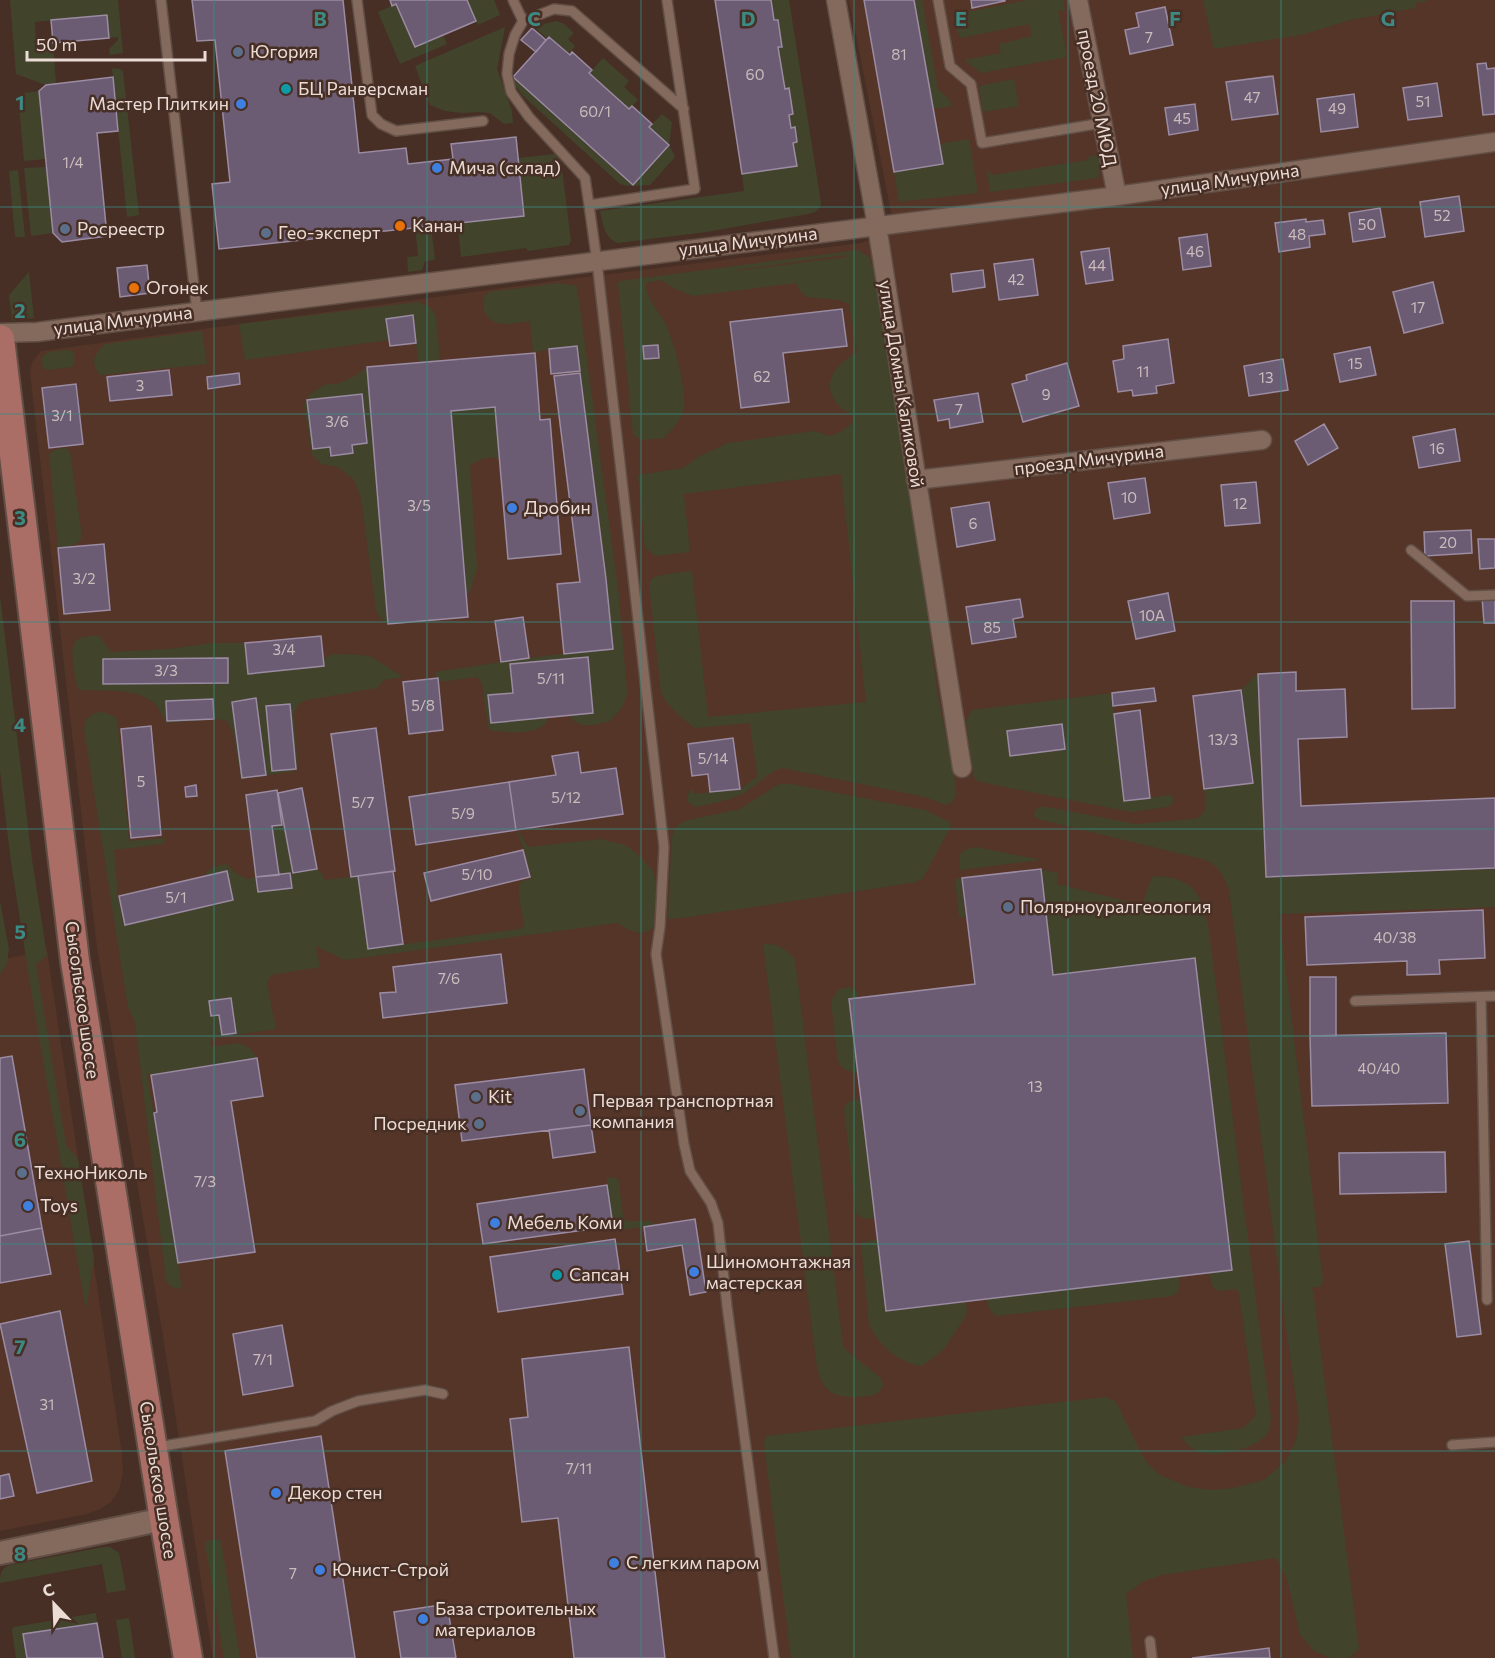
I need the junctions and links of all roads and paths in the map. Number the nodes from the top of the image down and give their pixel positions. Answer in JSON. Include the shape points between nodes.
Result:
{"nodes":[{"id":1,"x":161,"y":0,"type":"edge"},
{"id":2,"x":357,"y":0,"type":"edge"},
{"id":3,"x":513,"y":0,"type":"edge"},
{"id":4,"x":666,"y":0,"type":"edge"},
{"id":5,"x":836,"y":0,"type":"edge"},
{"id":6,"x":938,"y":0,"type":"edge"},
{"id":7,"x":1078,"y":0,"type":"edge"},
{"id":8,"x":523,"y":21,"type":"junction"},
{"id":9,"x":684,"y":109,"type":"junction"},
{"id":10,"x":483,"y":120,"type":"dead end"},
{"id":11,"x":1102,"y":123,"type":"junction"},
{"id":12,"x":1495,"y":142,"type":"edge"},
{"id":13,"x":1117,"y":196,"type":"junction"},
{"id":14,"x":589,"y":205,"type":"junction"},
{"id":15,"x":877,"y":226,"type":"junction"},
{"id":16,"x":597,"y":262,"type":"junction"},
{"id":17,"x":197,"y":312,"type":"junction"},
{"id":18,"x":0,"y":333,"type":"edge"},
{"id":19,"x":0,"y":339,"type":"edge"},
{"id":20,"x":1262,"y":440,"type":"dead end"},
{"id":21,"x":916,"y":480,"type":"junction"},
{"id":22,"x":1411,"y":550,"type":"dead end"},
{"id":23,"x":1495,"y":595,"type":"edge"},
{"id":24,"x":962,"y":768,"type":"dead end"},
{"id":25,"x":1495,"y":996,"type":"edge"},
{"id":26,"x":1481,"y":997,"type":"junction"},
{"id":27,"x":1355,"y":1001,"type":"dead end"},
{"id":28,"x":1487,"y":1300,"type":"dead end"},
{"id":29,"x":443,"y":1394,"type":"dead end"},
{"id":30,"x":1495,"y":1442,"type":"edge"},
{"id":31,"x":1452,"y":1445,"type":"dead end"},
{"id":32,"x":152,"y":1447,"type":"junction"},
{"id":33,"x":164,"y":1519,"type":"junction"},
{"id":34,"x":0,"y":1553,"type":"edge"},
{"id":35,"x":1150,"y":1641,"type":"dead end"},
{"id":36,"x":188,"y":1658,"type":"edge"},
{"id":37,"x":774,"y":1658,"type":"edge"},
{"id":38,"x":1152,"y":1658,"type":"edge"}],
"edges":[{"from":1,"to":17,"type":"lane"},
{"from":2,"to":10,"type":"lane","via":[[372,114],[381,124],[396,131]]},
{"from":3,"to":8,"type":"lane"},
{"from":4,"to":9,"type":"lane"},
{"from":5,"to":15,"type":"street","name":"улица Домны Каликовой"},
{"from":6,"to":11,"type":"lane","via":[[950,66],[971,84],[982,143]]},
{"from":7,"to":11,"type":"street","name":"проезд 20 МЮД"},
{"from":8,"to":9,"type":"lane","via":[[554,9],[572,11]]},
{"from":8,"to":14,"type":"lane","via":[[509,54],[507,74],[511,92],[585,177]]},
{"from":9,"to":14,"type":"lane","via":[[695,189]]},
{"from":11,"to":13,"type":"street","name":"проезд 20 МЮД"},
{"from":12,"to":13,"type":"street","name":"улица Мичурина"},
{"from":13,"to":15,"type":"street","name":"улица Мичурина"},
{"from":14,"to":16,"type":"lane"},
{"from":15,"to":16,"type":"street","name":"улица Мичурина"},
{"from":15,"to":21,"type":"street","name":"улица Домны Каликовой"},
{"from":16,"to":17,"type":"street","name":"улица Мичурина"},
{"from":16,"to":37,"type":"lane","via":[[664,847],[656,954],[690,1171],[711,1203],[718,1223]]},
{"from":17,"to":18,"type":"street","name":"улица Мичурина"},
{"from":19,"to":32,"type":"main road","name":"Сысольское шоссе","via":[[75,961]]},
{"from":20,"to":21,"type":"street","name":"проезд Мичурина"},
{"from":21,"to":24,"type":"street","name":"улица Домны Каликовой"},
{"from":22,"to":23,"type":"lane","via":[[1467,596]]},
{"from":25,"to":26,"type":"lane"},
{"from":26,"to":27,"type":"lane"},
{"from":26,"to":28,"type":"lane"},
{"from":29,"to":32,"type":"lane","via":[[425,1390],[358,1401],[315,1421]]},
{"from":30,"to":31,"type":"lane"},
{"from":32,"to":33,"type":"main road","name":"Сысольское шоссе"},
{"from":33,"to":34,"type":"street"},
{"from":33,"to":36,"type":"main road","name":"Сысольское шоссе"},
{"from":35,"to":38,"type":"lane"}]}
